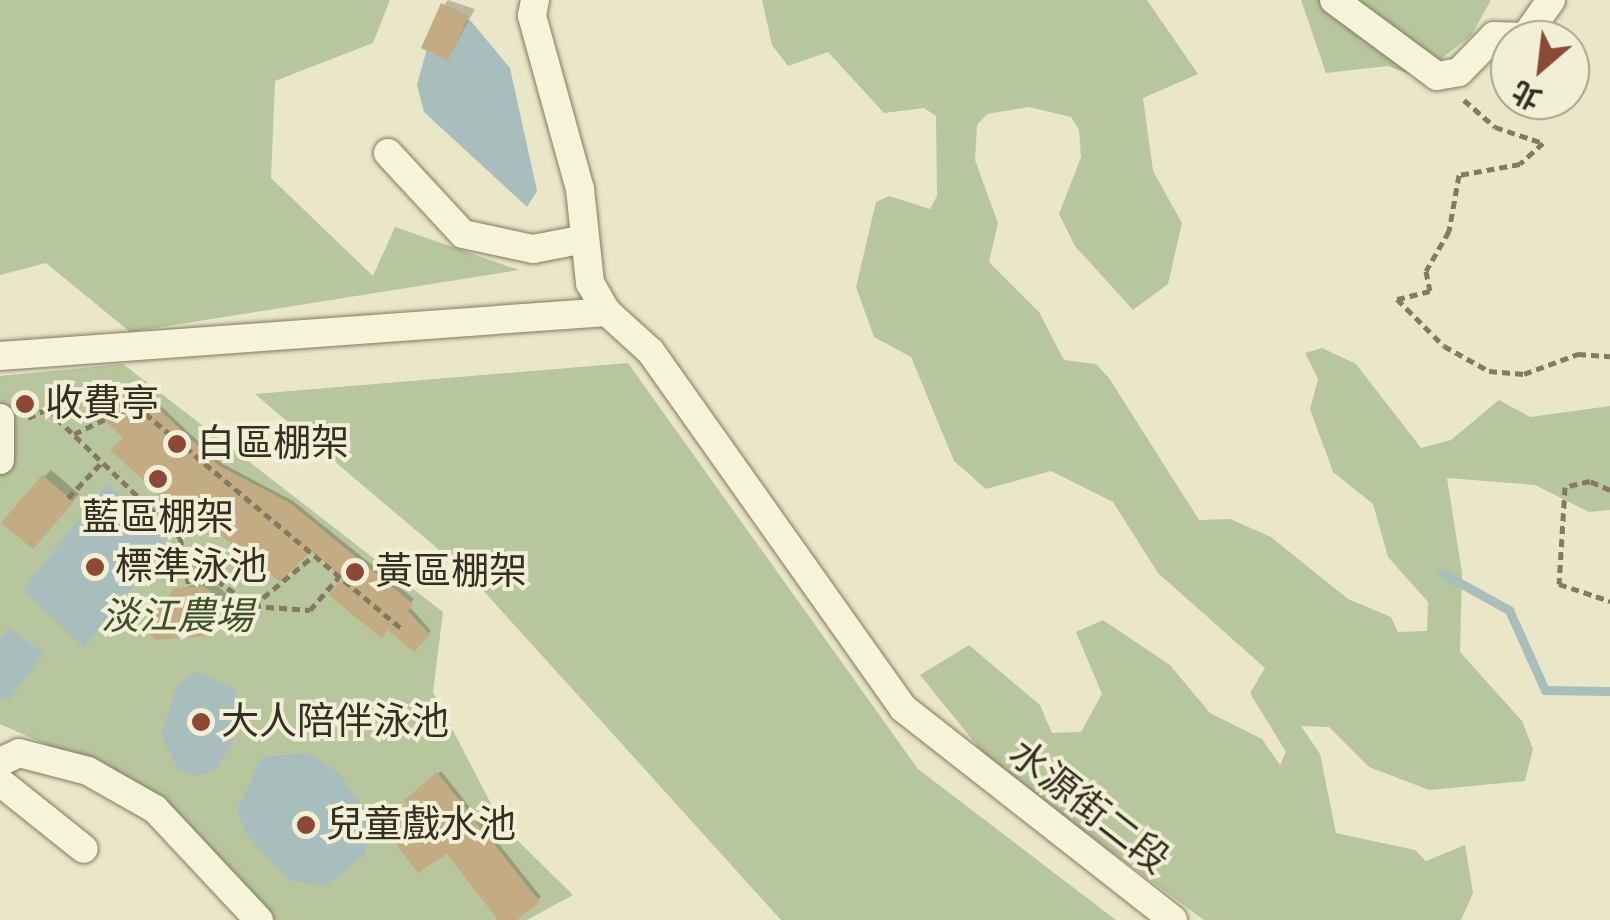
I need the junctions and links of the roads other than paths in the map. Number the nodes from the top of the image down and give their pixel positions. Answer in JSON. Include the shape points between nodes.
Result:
{"nodes":[{"id":1,"x":535,"y":0,"type":"edge"},
{"id":2,"x":1334,"y":0,"type":"edge"},
{"id":3,"x":1551,"y":0,"type":"edge"},
{"id":4,"x":388,"y":153,"type":"dead end"},
{"id":5,"x":585,"y":240,"type":"junction"},
{"id":6,"x":607,"y":312,"type":"junction"},
{"id":7,"x":0,"y":356,"type":"edge"},
{"id":8,"x":0,"y":422,"type":"edge"},
{"id":9,"x":0,"y":460,"type":"edge"},
{"id":10,"x":0,"y":762,"type":"edge"},
{"id":11,"x":0,"y":782,"type":"edge"},
{"id":12,"x":84,"y":850,"type":"dead end"},
{"id":13,"x":259,"y":920,"type":"edge"},
{"id":14,"x":1174,"y":920,"type":"edge"}],
"edges":[{"from":1,"to":5,"type":"street"},
{"from":2,"to":3,"type":"street","via":[[1415,66],[1448,74],[1494,36],[1525,37]]},
{"from":4,"to":5,"type":"street","via":[[414,192],[463,234],[533,250]]},
{"from":5,"to":6,"type":"street","via":[[590,284]]},
{"from":6,"to":7,"type":"street"},
{"from":6,"to":14,"type":"street","name":"水源街二段","via":[[651,352],[903,708]]},
{"from":8,"to":9,"type":"street"},
{"from":10,"to":13,"type":"street","via":[[19,753],[88,771],[155,809]]},
{"from":11,"to":12,"type":"street"}]}
